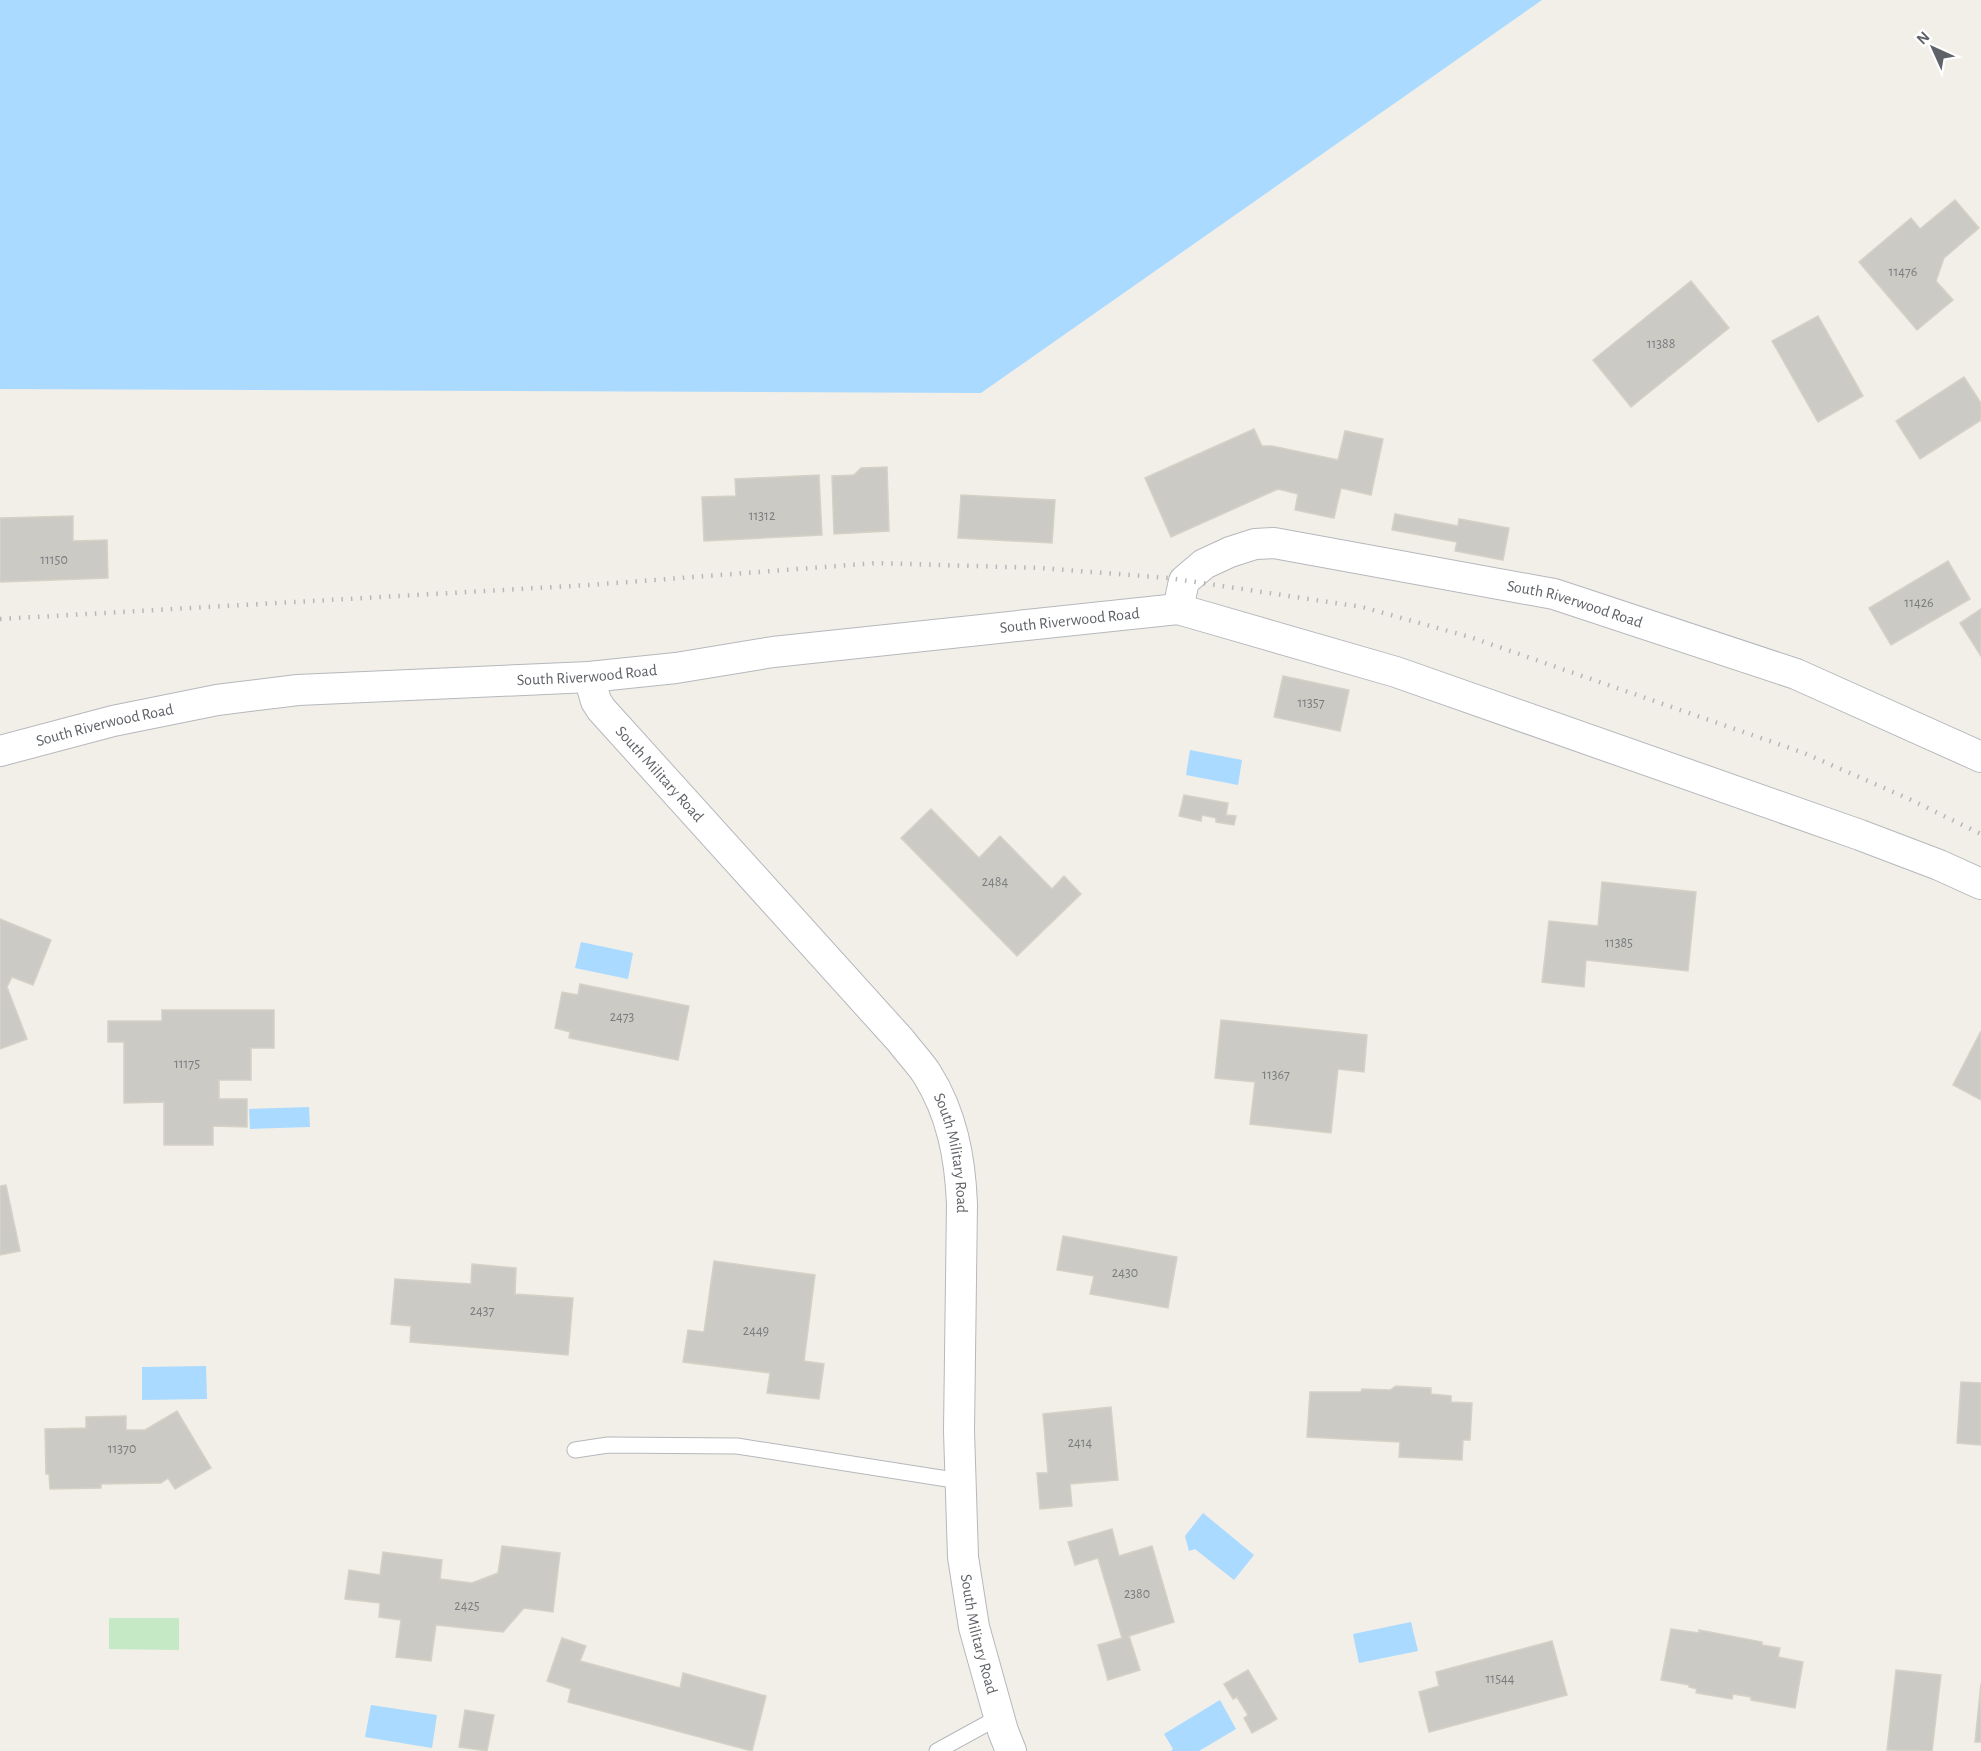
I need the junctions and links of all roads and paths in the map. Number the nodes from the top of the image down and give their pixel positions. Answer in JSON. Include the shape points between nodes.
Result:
{"nodes":[{"id":1,"x":1178,"y":609,"type":"junction"},
{"id":2,"x":589,"y":677,"type":"junction"},
{"id":3,"x":0,"y":751,"type":"edge"},
{"id":4,"x":1981,"y":757,"type":"edge"},
{"id":5,"x":1981,"y":885,"type":"edge"},
{"id":6,"x":575,"y":1450,"type":"dead end"},
{"id":7,"x":960,"y":1481,"type":"junction"},
{"id":8,"x":999,"y":1717,"type":"junction"},
{"id":9,"x":937,"y":1751,"type":"edge"},
{"id":10,"x":1011,"y":1751,"type":"edge"}],
"edges":[{"from":1,"to":2,"type":"street","name":"South Riverwood Road","via":[[773,652]]},
{"from":1,"to":4,"type":"street","name":"South Riverwood Road","via":[[1184,581],[1204,564],[1255,544],[1274,543],[1554,594],[1796,674]]},
{"from":1,"to":5,"type":"street","name":"South Riverwood Road","via":[[1396,672],[1860,835]]},
{"from":2,"to":3,"type":"street","name":"South Riverwood Road","via":[[298,690],[217,700],[113,721]]},
{"from":2,"to":7,"type":"street","name":"South Military Road","via":[[601,709],[901,1041],[927,1073],[942,1102],[954,1136],[961,1180]]},
{"from":6,"to":7,"type":"lane","via":[[608,1445],[737,1446]]},
{"from":7,"to":8,"type":"street","name":"South Military Road","via":[[963,1557],[972,1616]]},
{"from":8,"to":9,"type":"lane"},
{"from":8,"to":10,"type":"street","name":"South Military Road"}]}
